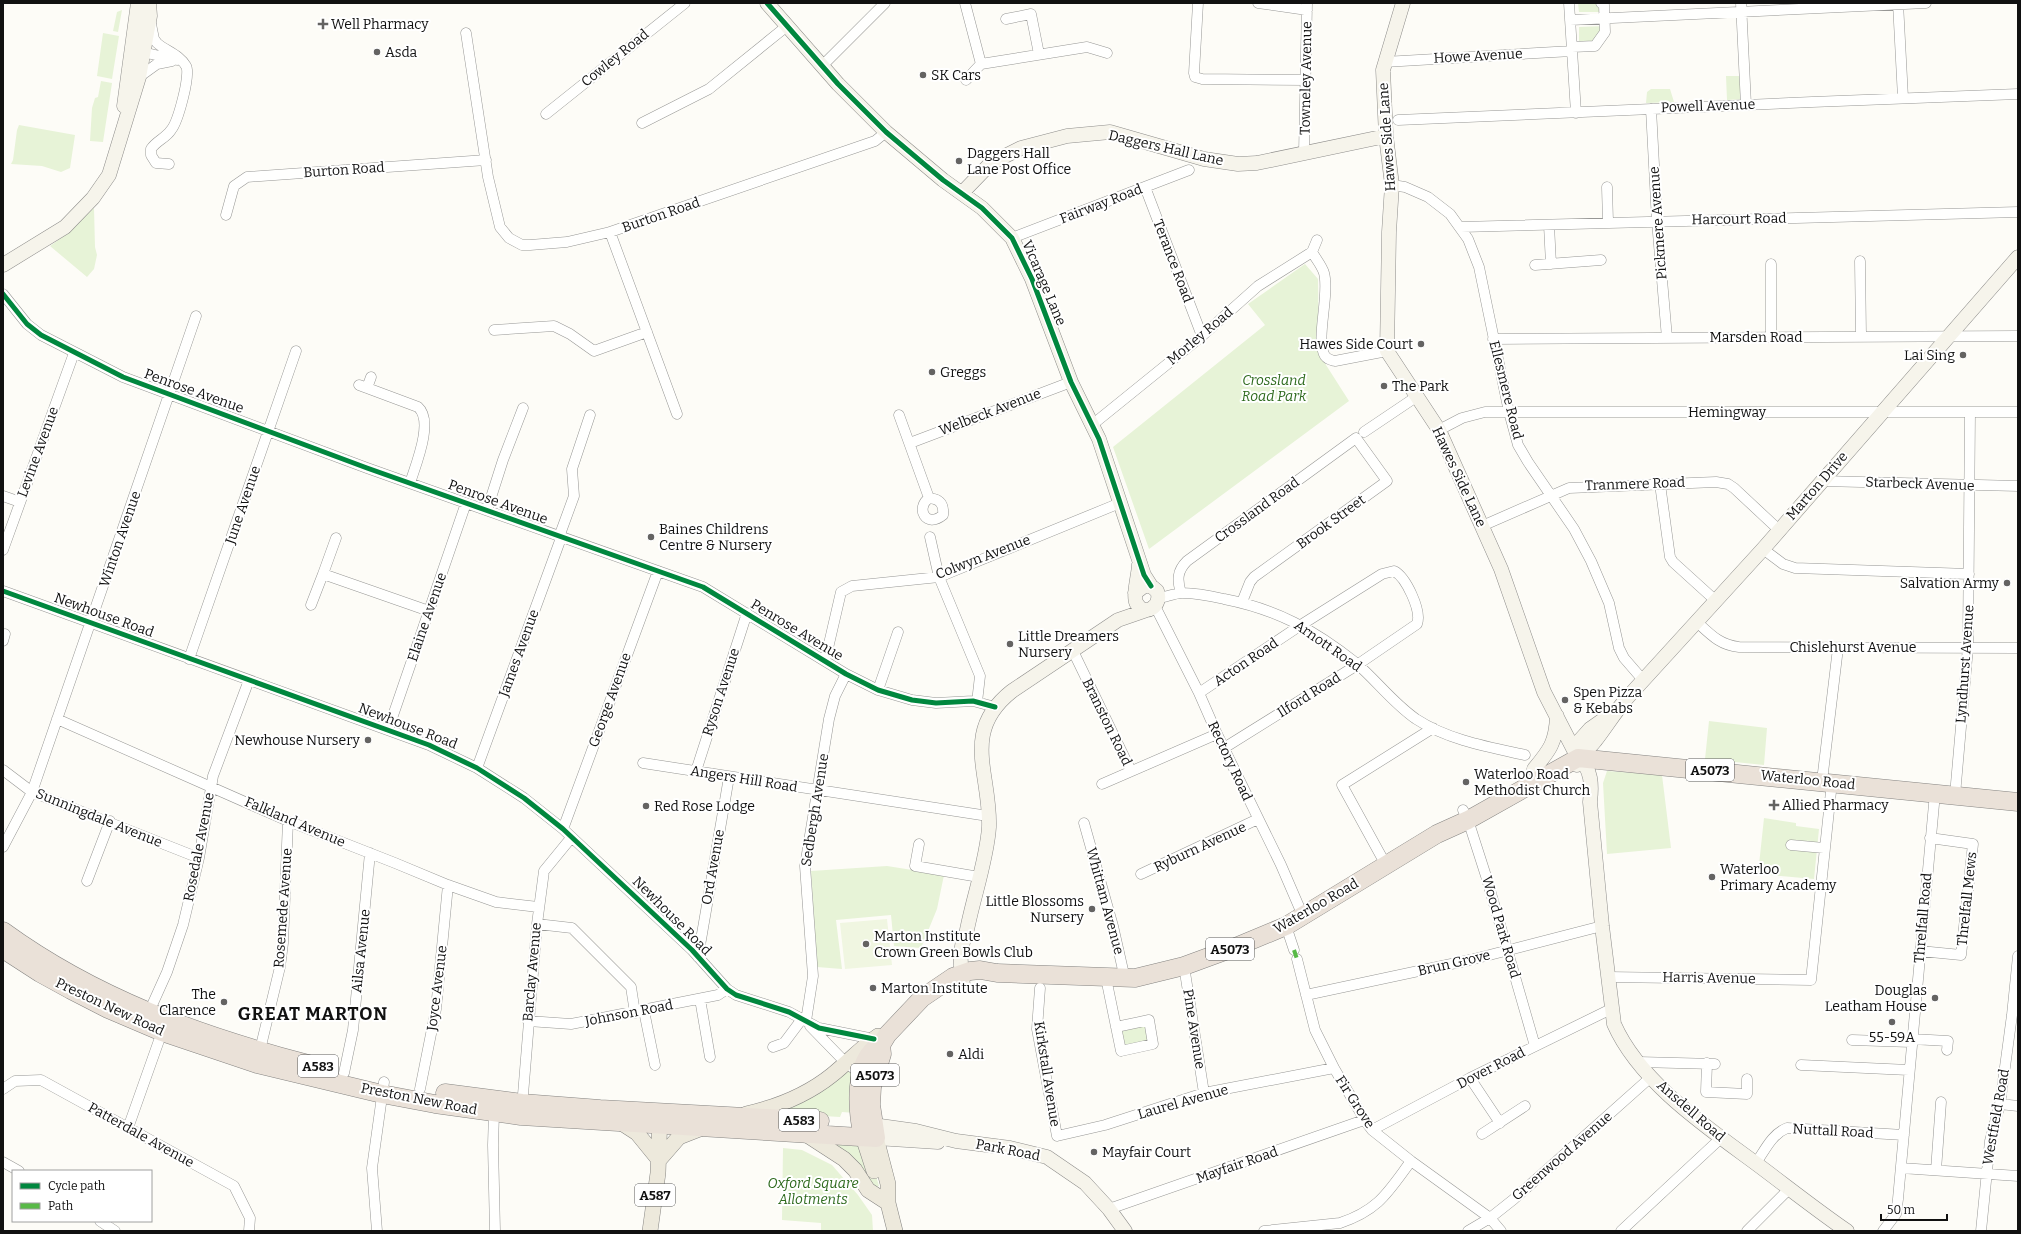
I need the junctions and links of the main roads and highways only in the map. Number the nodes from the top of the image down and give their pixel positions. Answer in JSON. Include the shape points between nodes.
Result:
{"nodes":[{"id":1,"x":1584,"y":754,"type":"junction"},
{"id":2,"x":2018,"y":802,"type":"edge"},
{"id":3,"x":1466,"y":815,"type":"junction"},
{"id":4,"x":3,"y":931,"type":"edge"},
{"id":5,"x":3,"y":949,"type":"edge"},
{"id":6,"x":877,"y":1042,"type":"junction"},
{"id":7,"x":258,"y":1058,"type":"junction"},
{"id":8,"x":846,"y":1063,"type":"joint"},
{"id":9,"x":383,"y":1088,"type":"junction"},
{"id":10,"x":521,"y":1110,"type":"junction"},
{"id":11,"x":737,"y":1116,"type":"junction"},
{"id":12,"x":660,"y":1118,"type":"junction"},
{"id":13,"x":620,"y":1122,"type":"junction"},
{"id":14,"x":705,"y":1127,"type":"junction"},
{"id":15,"x":868,"y":1131,"type":"junction"},
{"id":16,"x":802,"y":1132,"type":"junction"},
{"id":17,"x":659,"y":1160,"type":"junction"},
{"id":18,"x":888,"y":1203,"type":"junction"},
{"id":19,"x":650,"y":1231,"type":"edge"},
{"id":20,"x":895,"y":1231,"type":"edge"}],
"edges":[{"from":1,"to":2,"type":"highway","name":"Waterloo Road","number":"A5073"},
{"from":1,"to":3,"type":"highway","name":"Waterloo Road"},
{"from":1,"to":3,"type":"highway","name":"Waterloo Road","via":[[1529,762]]},
{"from":3,"to":6,"type":"highway","name":"Waterloo Road","number":"A5073","via":[[1286,926],[1184,966],[1147,976],[1125,978],[997,973],[980,970],[966,978],[937,986]]},
{"from":4,"to":7,"type":"highway","name":"Preston New Road","number":"A583","via":[[64,972],[149,1012]]},
{"from":5,"to":7,"type":"highway","name":"Preston New Road","number":"A583","via":[[40,973],[108,1009],[162,1032]]},
{"from":6,"to":8,"type":"main road","name":"Waterloo Road"},
{"from":6,"to":15,"type":"highway","name":"Waterloo Road","number":"A5073","via":[[882,1054],[868,1077],[858,1104]]},
{"from":7,"to":9,"type":"highway","name":"Preston New Road","number":"A583"},
{"from":7,"to":9,"type":"highway","name":"Preston New Road","number":"A583","via":[[344,1073]]},
{"from":8,"to":11,"type":"main road","name":"Preston New Road","via":[[802,1094],[769,1108]]},
{"from":9,"to":10,"type":"highway","name":"Preston New Road","number":"A583","via":[[420,1089]]},
{"from":9,"to":10,"type":"highway","name":"Preston New Road","number":"A583","via":[[494,1113]]},
{"from":10,"to":12,"type":"highway","name":"Preston New Road","number":"A583"},
{"from":10,"to":13,"type":"highway","name":"Preston New Road","number":"A583"},
{"from":11,"to":12,"type":"highway","name":"Preston New Road","number":"A583"},
{"from":11,"to":15,"type":"highway","name":"Preston New Road","number":"A583"},
{"from":12,"to":13,"type":"highway","name":"Preston New Road","number":"A583"},
{"from":12,"to":14,"type":"highway","name":"Preston New Road","number":"A583"},
{"from":12,"to":17,"type":"main road","number":"A587"},
{"from":13,"to":17,"type":"main road","via":[[636,1133]]},
{"from":14,"to":16,"type":"highway","name":"Preston New Road","number":"A583"},
{"from":14,"to":17,"type":"main road","number":"A583","via":[[679,1137]]},
{"from":15,"to":16,"type":"highway","name":"Preston New Road","number":"A583"},
{"from":15,"to":18,"type":"main road","via":[[879,1186]]},
{"from":16,"to":18,"type":"main road","via":[[844,1159],[868,1190]]},
{"from":17,"to":19,"type":"main road","number":"A587"},
{"from":18,"to":20,"type":"main road"}]}
